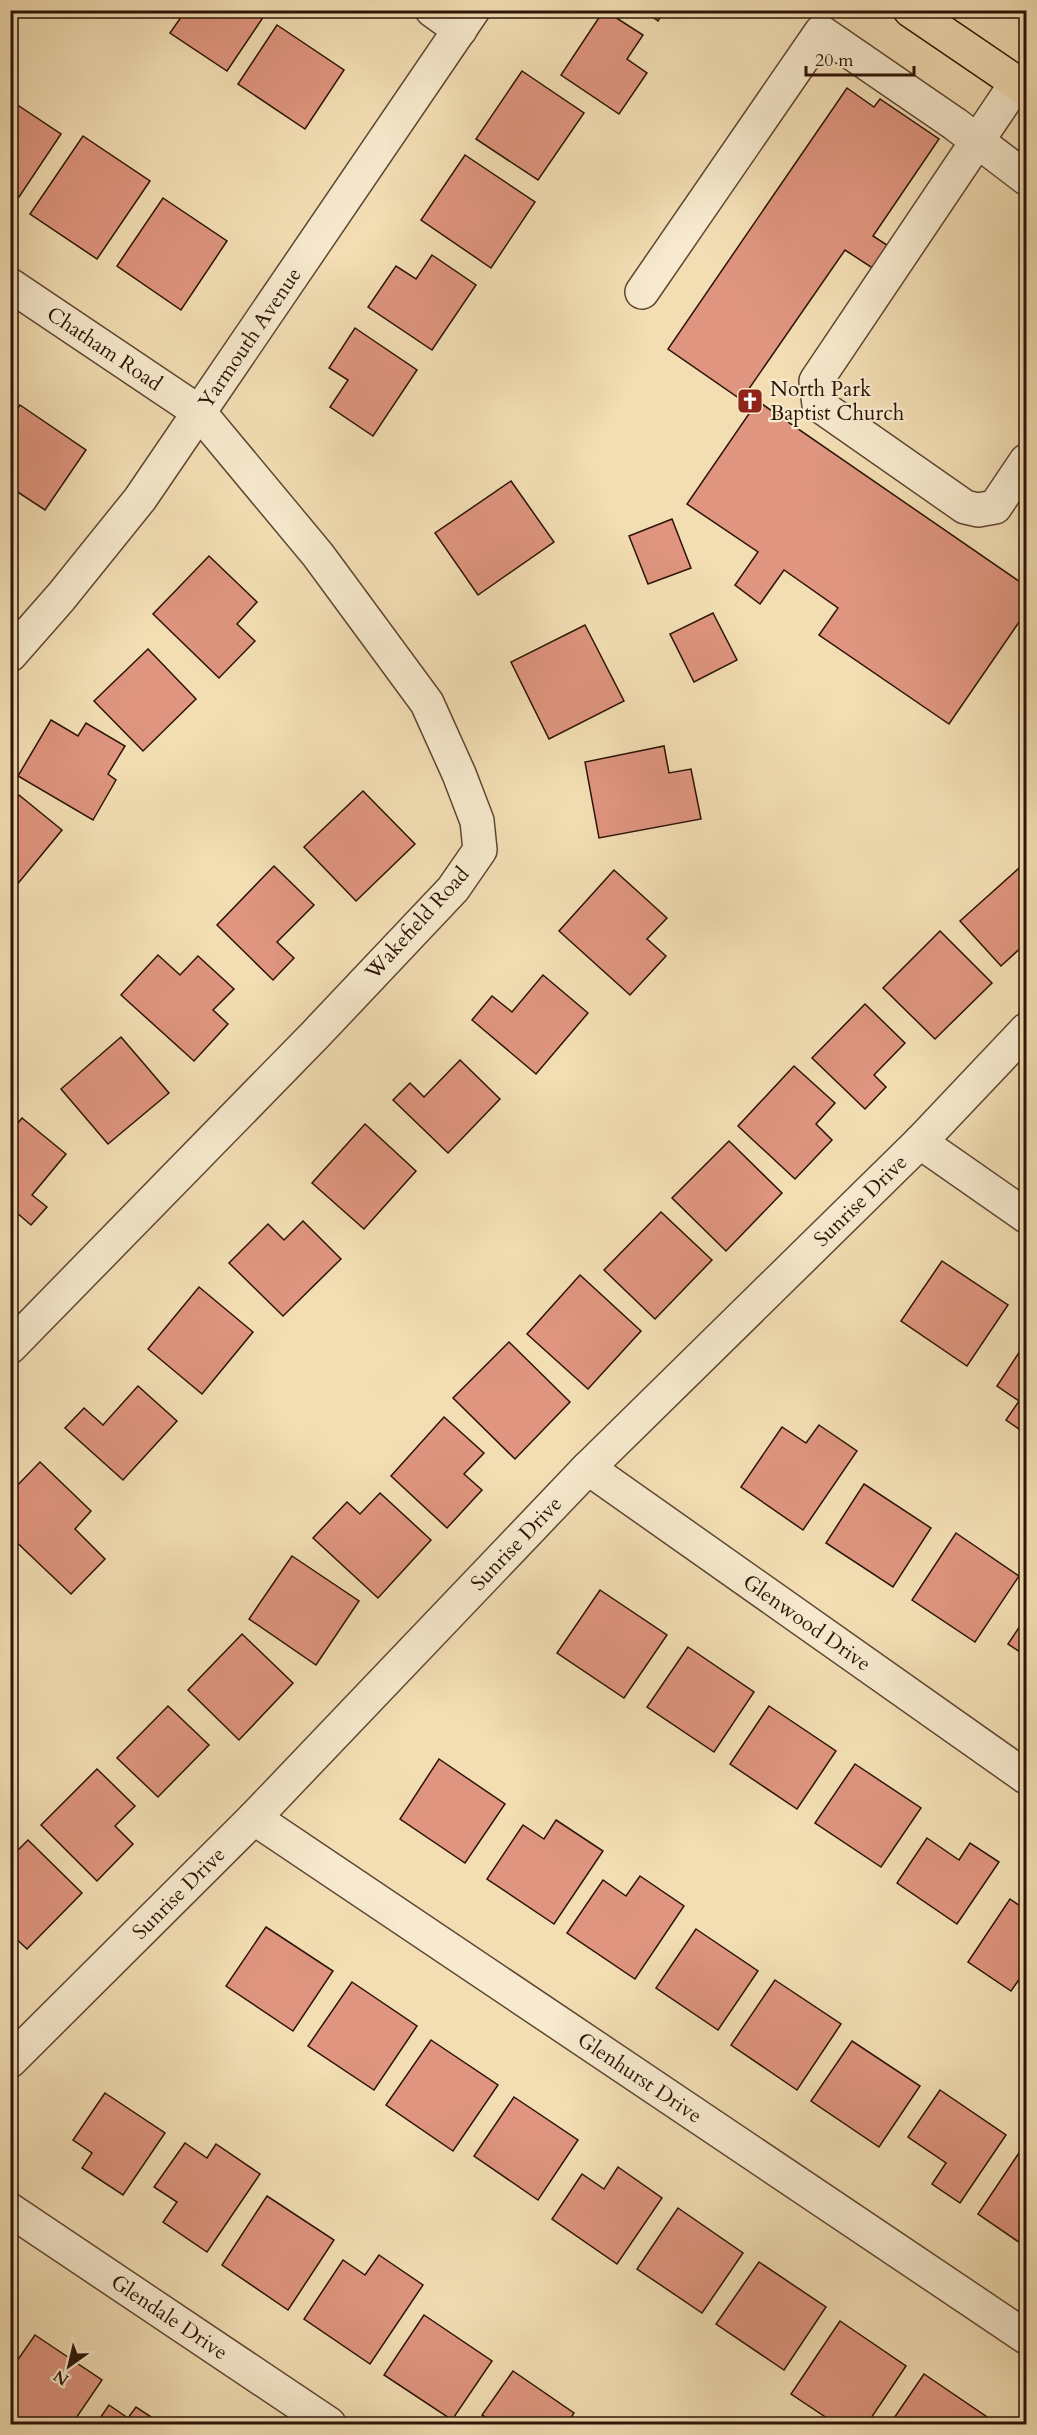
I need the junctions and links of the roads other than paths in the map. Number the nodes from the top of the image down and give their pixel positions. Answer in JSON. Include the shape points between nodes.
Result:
{"nodes":[{"id":1,"x":432,"y":10,"type":"edge"},
{"id":2,"x":910,"y":10,"type":"edge"},
{"id":3,"x":467,"y":20,"type":"edge"},
{"id":4,"x":1022,"y":86,"type":"edge"},
{"id":5,"x":977,"y":141,"type":"junction"},
{"id":6,"x":1026,"y":178,"type":"edge"},
{"id":7,"x":10,"y":285,"type":"edge"},
{"id":8,"x":642,"y":292,"type":"dead end"},
{"id":9,"x":199,"y":412,"type":"junction"},
{"id":10,"x":1026,"y":461,"type":"edge"},
{"id":11,"x":10,"y":655,"type":"edge"},
{"id":12,"x":1026,"y":1030,"type":"edge"},
{"id":13,"x":920,"y":1142,"type":"junction"},
{"id":14,"x":1026,"y":1216,"type":"edge"},
{"id":15,"x":10,"y":1347,"type":"edge"},
{"id":16,"x":588,"y":1468,"type":"junction"},
{"id":17,"x":1026,"y":1777,"type":"edge"},
{"id":18,"x":254,"y":1818,"type":"junction"},
{"id":19,"x":10,"y":2061,"type":"edge"},
{"id":20,"x":10,"y":2210,"type":"edge"},
{"id":21,"x":1026,"y":2337,"type":"edge"},
{"id":22,"x":329,"y":2424,"type":"edge"}],
"edges":[{"from":1,"to":3,"type":"street"},
{"from":2,"to":4,"type":"main road"},
{"from":3,"to":9,"type":"street","name":"Yarmouth Avenue"},
{"from":4,"to":5,"type":"street"},
{"from":5,"to":6,"type":"street"},
{"from":5,"to":8,"type":"street","via":[[821,32]]},
{"from":5,"to":10,"type":"street","via":[[816,381],[816,390],[819,405],[965,507],[995,507]]},
{"from":7,"to":9,"type":"street","name":"Chatham Road"},
{"from":9,"to":11,"type":"street","name":"Yarmouth Avenue","via":[[140,499]]},
{"from":9,"to":15,"type":"street","name":"Wakefield Road","via":[[318,555],[427,703],[477,821],[480,850],[437,906]]},
{"from":12,"to":13,"type":"street","name":"Sunrise Drive"},
{"from":13,"to":14,"type":"street"},
{"from":13,"to":16,"type":"street","name":"Sunrise Drive"},
{"from":16,"to":17,"type":"street","name":"Glenwood Drive"},
{"from":16,"to":18,"type":"street","name":"Sunrise Drive"},
{"from":18,"to":19,"type":"street","name":"Sunrise Drive"},
{"from":18,"to":21,"type":"street","name":"Glenhurst Drive"},
{"from":20,"to":22,"type":"street","name":"Glendale Drive"}]}
